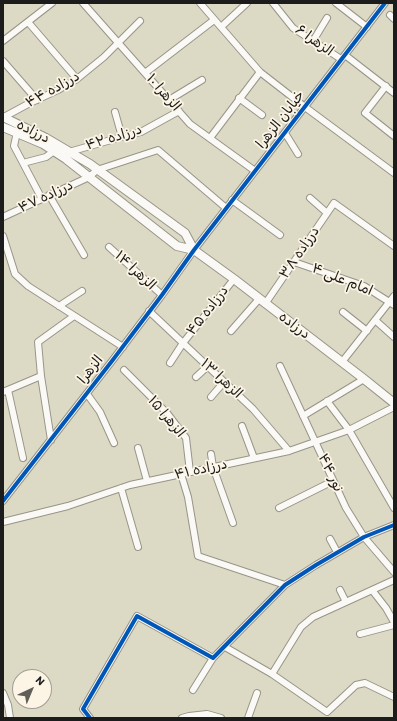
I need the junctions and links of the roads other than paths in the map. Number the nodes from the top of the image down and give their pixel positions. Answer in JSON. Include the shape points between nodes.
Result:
{"nodes":[{"id":1,"x":52,"y":3,"type":"edge"},
{"id":2,"x":84,"y":3,"type":"edge"},
{"id":3,"x":201,"y":3,"type":"edge"},
{"id":4,"x":247,"y":3,"type":"edge"},
{"id":5,"x":273,"y":3,"type":"edge"},
{"id":6,"x":336,"y":3,"type":"edge"},
{"id":7,"x":385,"y":3,"type":"edge"},
{"id":8,"x":327,"y":18,"type":"dead end"},
{"id":9,"x":214,"y":20,"type":"junction"},
{"id":10,"x":140,"y":21,"type":"dead end"},
{"id":11,"x":28,"y":22,"type":"junction"},
{"id":12,"x":221,"y":27,"type":"junction"},
{"id":13,"x":367,"y":27,"type":"junction"},
{"id":14,"x":313,"y":40,"type":"junction"},
{"id":15,"x":3,"y":41,"type":"edge"},
{"id":16,"x":118,"y":42,"type":"junction"},
{"id":17,"x":343,"y":57,"type":"junction"},
{"id":18,"x":3,"y":61,"type":"edge"},
{"id":19,"x":260,"y":72,"type":"junction"},
{"id":20,"x":145,"y":73,"type":"junction"},
{"id":21,"x":76,"y":79,"type":"junction"},
{"id":22,"x":202,"y":80,"type":"dead end"},
{"id":23,"x":386,"y":86,"type":"junction"},
{"id":24,"x":394,"y":93,"type":"edge"},
{"id":25,"x":239,"y":98,"type":"junction"},
{"id":26,"x":37,"y":100,"type":"junction"},
{"id":27,"x":169,"y":100,"type":"junction"},
{"id":28,"x":304,"y":107,"type":"junction"},
{"id":29,"x":115,"y":112,"type":"dead end"},
{"id":30,"x":179,"y":112,"type":"junction"},
{"id":31,"x":262,"y":115,"type":"dead end"},
{"id":32,"x":3,"y":117,"type":"edge"},
{"id":33,"x":3,"y":128,"type":"edge"},
{"id":34,"x":17,"y":132,"type":"junction"},
{"id":35,"x":284,"y":133,"type":"junction"},
{"id":36,"x":394,"y":136,"type":"edge"},
{"id":37,"x":122,"y":137,"type":"junction"},
{"id":38,"x":210,"y":138,"type":"junction"},
{"id":39,"x":54,"y":151,"type":"junction"},
{"id":40,"x":69,"y":152,"type":"junction"},
{"id":41,"x":298,"y":154,"type":"dead end"},
{"id":42,"x":23,"y":163,"type":"junction"},
{"id":43,"x":97,"y":170,"type":"junction"},
{"id":44,"x":255,"y":171,"type":"junction"},
{"id":45,"x":394,"y":173,"type":"edge"},
{"id":46,"x":89,"y":177,"type":"junction"},
{"id":47,"x":49,"y":195,"type":"junction"},
{"id":48,"x":310,"y":198,"type":"dead end"},
{"id":49,"x":42,"y":199,"type":"junction"},
{"id":50,"x":232,"y":200,"type":"junction"},
{"id":51,"x":226,"y":208,"type":"junction"},
{"id":52,"x":327,"y":213,"type":"junction"},
{"id":53,"x":3,"y":217,"type":"edge"},
{"id":54,"x":280,"y":234,"type":"dead end"},
{"id":55,"x":3,"y":238,"type":"edge"},
{"id":56,"x":394,"y":246,"type":"edge"},
{"id":57,"x":109,"y":247,"type":"dead end"},
{"id":58,"x":194,"y":250,"type":"junction"},
{"id":59,"x":84,"y":255,"type":"dead end"},
{"id":60,"x":294,"y":262,"type":"junction"},
{"id":61,"x":234,"y":279,"type":"junction"},
{"id":62,"x":82,"y":291,"type":"dead end"},
{"id":63,"x":162,"y":295,"type":"junction"},
{"id":64,"x":394,"y":296,"type":"edge"},
{"id":65,"x":262,"y":301,"type":"junction"},
{"id":66,"x":392,"y":304,"type":"edge"},
{"id":67,"x":59,"y":306,"type":"junction"},
{"id":68,"x":149,"y":312,"type":"junction"},
{"id":69,"x":343,"y":312,"type":"dead end"},
{"id":70,"x":74,"y":316,"type":"junction"},
{"id":71,"x":375,"y":320,"type":"junction"},
{"id":72,"x":367,"y":331,"type":"junction"},
{"id":73,"x":231,"y":332,"type":"dead end"},
{"id":74,"x":394,"y":337,"type":"edge"},
{"id":75,"x":183,"y":343,"type":"junction"},
{"id":76,"x":123,"y":347,"type":"junction"},
{"id":77,"x":342,"y":362,"type":"junction"},
{"id":78,"x":170,"y":363,"type":"dead end"},
{"id":79,"x":208,"y":366,"type":"junction"},
{"id":80,"x":280,"y":366,"type":"dead end"},
{"id":81,"x":124,"y":370,"type":"dead end"},
{"id":82,"x":41,"y":376,"type":"junction"},
{"id":83,"x":196,"y":377,"type":"dead end"},
{"id":84,"x":364,"y":379,"type":"junction"},
{"id":85,"x":224,"y":382,"type":"junction"},
{"id":86,"x":5,"y":391,"type":"edge"},
{"id":87,"x":87,"y":394,"type":"junction"},
{"id":88,"x":211,"y":397,"type":"dead end"},
{"id":89,"x":327,"y":402,"type":"junction"},
{"id":90,"x":394,"y":403,"type":"edge"},
{"id":91,"x":394,"y":407,"type":"edge"},
{"id":92,"x":304,"y":416,"type":"junction"},
{"id":93,"x":242,"y":426,"type":"dead end"},
{"id":94,"x":349,"y":430,"type":"junction"},
{"id":95,"x":51,"y":440,"type":"junction"},
{"id":96,"x":315,"y":442,"type":"junction"},
{"id":97,"x":114,"y":443,"type":"dead end"},
{"id":98,"x":138,"y":448,"type":"dead end"},
{"id":99,"x":289,"y":451,"type":"junction"},
{"id":100,"x":211,"y":454,"type":"dead end"},
{"id":101,"x":23,"y":458,"type":"dead end"},
{"id":102,"x":254,"y":458,"type":"junction"},
{"id":103,"x":213,"y":467,"type":"junction"},
{"id":104,"x":190,"y":472,"type":"junction"},
{"id":105,"x":181,"y":474,"type":"junction"},
{"id":106,"x":147,"y":481,"type":"junction"},
{"id":107,"x":333,"y":481,"type":"junction"},
{"id":108,"x":121,"y":488,"type":"junction"},
{"id":109,"x":391,"y":498,"type":"edge"},
{"id":110,"x":3,"y":501,"type":"edge"},
{"id":111,"x":279,"y":508,"type":"dead end"},
{"id":112,"x":394,"y":508,"type":"edge"},
{"id":113,"x":3,"y":522,"type":"edge"},
{"id":114,"x":233,"y":523,"type":"dead end"},
{"id":115,"x":394,"y":525,"type":"edge"},
{"id":116,"x":364,"y":537,"type":"junction"},
{"id":117,"x":330,"y":538,"type":"dead end"},
{"id":118,"x":138,"y":547,"type":"dead end"},
{"id":119,"x":337,"y":552,"type":"junction"},
{"id":120,"x":394,"y":572,"type":"edge"},
{"id":121,"x":394,"y":580,"type":"edge"},
{"id":122,"x":285,"y":585,"type":"junction"},
{"id":123,"x":340,"y":590,"type":"dead end"},
{"id":124,"x":372,"y":590,"type":"junction"},
{"id":125,"x":346,"y":602,"type":"junction"},
{"id":126,"x":394,"y":624,"type":"edge"},
{"id":127,"x":360,"y":634,"type":"dead end"},
{"id":128,"x":224,"y":647,"type":"junction"},
{"id":129,"x":213,"y":658,"type":"junction"},
{"id":130,"x":272,"y":674,"type":"junction"},
{"id":131,"x":193,"y":690,"type":"dead end"},
{"id":132,"x":3,"y":693,"type":"edge"},
{"id":133,"x":257,"y":693,"type":"dead end"},
{"id":134,"x":394,"y":697,"type":"edge"},
{"id":135,"x":10,"y":718,"type":"edge"},
{"id":136,"x":90,"y":718,"type":"edge"},
{"id":137,"x":182,"y":718,"type":"edge"},
{"id":138,"x":221,"y":718,"type":"edge"},
{"id":139,"x":248,"y":718,"type":"edge"}],
"edges":[{"from":1,"to":11,"type":"street"},
{"from":2,"to":16,"type":"street","name":"الزهرا ۱۰"},
{"from":3,"to":9,"type":"street"},
{"from":4,"to":12,"type":"street"},
{"from":5,"to":14,"type":"street","name":"الزهرا ۶","via":[[293,28]]},
{"from":6,"to":13,"type":"street"},
{"from":7,"to":13,"type":"street","name":"خیابان الزهرا"},
{"from":8,"to":14,"type":"street"},
{"from":9,"to":12,"type":"street"},
{"from":9,"to":20,"type":"street"},
{"from":10,"to":16,"type":"street","name":"درزاده ۴۴"},
{"from":11,"to":15,"type":"street"},
{"from":11,"to":21,"type":"street"},
{"from":12,"to":19,"type":"street"},
{"from":13,"to":17,"type":"street","name":"خیابان الزهرا"},
{"from":14,"to":17,"type":"street","name":"الزهرا ۶"},
{"from":16,"to":20,"type":"street","name":"الزهرا ۱۰"},
{"from":16,"to":21,"type":"street","name":"درزاده ۴۴","via":[[104,57]]},
{"from":17,"to":23,"type":"street","name":"الزهرا ۶"},
{"from":17,"to":28,"type":"street","name":"خیابان الزهرا"},
{"from":18,"to":26,"type":"street"},
{"from":19,"to":25,"type":"street"},
{"from":19,"to":28,"type":"street"},
{"from":20,"to":27,"type":"street","name":"الزهرا ۱۰"},
{"from":21,"to":26,"type":"street","name":"درزاده ۴۴"},
{"from":22,"to":27,"type":"street"},
{"from":23,"to":24,"type":"street","name":"الزهرا ۶"},
{"from":23,"to":36,"type":"street","via":[[365,113]]},
{"from":25,"to":31,"type":"street"},
{"from":25,"to":38,"type":"street"},
{"from":26,"to":32,"type":"street","name":"درزاده ۴۴"},
{"from":27,"to":30,"type":"street","name":"الزهرا ۱۰"},
{"from":28,"to":35,"type":"street","name":"خیابان الزهرا"},
{"from":28,"to":45,"type":"street"},
{"from":29,"to":37,"type":"street"},
{"from":30,"to":37,"type":"street","name":"درزاده ۴۲","via":[[141,132]]},
{"from":30,"to":38,"type":"street","name":"الزهرا ۱۰","via":[[190,124]]},
{"from":32,"to":40,"type":"main road","name":"درزاده"},
{"from":33,"to":34,"type":"main road","name":"درزاده"},
{"from":34,"to":39,"type":"main road","name":"درزاده"},
{"from":34,"to":42,"type":"street","via":[[14,146]]},
{"from":35,"to":41,"type":"street"},
{"from":35,"to":44,"type":"street","name":"خیابان الزهرا"},
{"from":37,"to":40,"type":"street","name":"درزاده ۴۲"},
{"from":38,"to":44,"type":"street","name":"الزهرا ۱۰"},
{"from":39,"to":42,"type":"street"},
{"from":39,"to":46,"type":"main road","name":"درزاده"},
{"from":40,"to":43,"type":"main road","name":"درزاده"},
{"from":42,"to":49,"type":"street"},
{"from":43,"to":46,"type":"street","name":"درزاده ۴۷"},
{"from":43,"to":51,"type":"street","via":[[158,150]]},
{"from":43,"to":58,"type":"main road","name":"درزاده","via":[[186,234]]},
{"from":44,"to":50,"type":"street","name":"خیابان الزهرا"},
{"from":46,"to":47,"type":"street","name":"درزاده ۴۷"},
{"from":46,"to":58,"type":"main road","name":"درزاده","via":[[177,246]]},
{"from":47,"to":49,"type":"street","name":"درزاده ۴۷"},
{"from":47,"to":59,"type":"street"},
{"from":48,"to":52,"type":"street"},
{"from":49,"to":53,"type":"street","name":"درزاده ۴۷"},
{"from":50,"to":51,"type":"street","name":"خیابان الزهرا"},
{"from":50,"to":54,"type":"street"},
{"from":51,"to":58,"type":"street","name":"خیابان الزهرا"},
{"from":52,"to":56,"type":"street","name":"درزاده ۳۸","via":[[334,203]]},
{"from":52,"to":60,"type":"street","name":"درزاده ۳۸"},
{"from":55,"to":67,"type":"street","via":[[15,274],[28,286]]},
{"from":57,"to":63,"type":"street","name":"الزهرا ۱۴"},
{"from":58,"to":61,"type":"main road","name":"درزاده"},
{"from":58,"to":63,"type":"street","name":"الزهرا"},
{"from":60,"to":65,"type":"street","name":"درزاده ۳۸"},
{"from":60,"to":66,"type":"street","name":"امام علی ۴","via":[[364,286]]},
{"from":61,"to":65,"type":"main road","name":"درزاده"},
{"from":61,"to":75,"type":"street","name":"درزاده ۴۵"},
{"from":62,"to":67,"type":"street"},
{"from":63,"to":68,"type":"street","name":"الزهرا"},
{"from":64,"to":66,"type":"street"},
{"from":65,"to":73,"type":"street","name":"درزاده ۳۸"},
{"from":65,"to":77,"type":"main road","name":"درزاده"},
{"from":66,"to":71,"type":"street"},
{"from":67,"to":70,"type":"street"},
{"from":68,"to":75,"type":"street","name":"الزهرا ۱۳"},
{"from":68,"to":76,"type":"street","name":"الزهرا"},
{"from":69,"to":72,"type":"street"},
{"from":70,"to":76,"type":"street"},
{"from":70,"to":82,"type":"street","via":[[38,342]]},
{"from":71,"to":72,"type":"street"},
{"from":71,"to":74,"type":"street"},
{"from":72,"to":77,"type":"street"},
{"from":75,"to":78,"type":"street","name":"درزاده ۴۵"},
{"from":75,"to":79,"type":"street","name":"الزهرا ۱۳"},
{"from":76,"to":87,"type":"street","name":"الزهرا"},
{"from":77,"to":84,"type":"main road","name":"درزاده"},
{"from":79,"to":83,"type":"street"},
{"from":79,"to":85,"type":"street","name":"الزهرا ۱۳"},
{"from":80,"to":92,"type":"street","name":"نور ۴۴"},
{"from":81,"to":104,"type":"street","name":"الزهرا ۱۵","via":[[167,413],[186,438]]},
{"from":82,"to":86,"type":"street"},
{"from":82,"to":95,"type":"street"},
{"from":84,"to":89,"type":"street"},
{"from":84,"to":90,"type":"main road","name":"درزاده"},
{"from":85,"to":88,"type":"street"},
{"from":85,"to":99,"type":"street","name":"الزهرا ۱۳","via":[[253,409]]},
{"from":86,"to":101,"type":"street"},
{"from":87,"to":95,"type":"street","name":"الزهرا"},
{"from":87,"to":97,"type":"street","via":[[100,412]]},
{"from":89,"to":92,"type":"street"},
{"from":89,"to":94,"type":"street"},
{"from":91,"to":94,"type":"street","name":"درزاده ۴۱"},
{"from":92,"to":96,"type":"street","name":"نور ۴۴"},
{"from":93,"to":102,"type":"street"},
{"from":94,"to":96,"type":"street","name":"درزاده ۴۱"},
{"from":94,"to":109,"type":"street"},
{"from":95,"to":110,"type":"street","name":"الزهرا"},
{"from":96,"to":99,"type":"street","name":"درزاده ۴۱"},
{"from":96,"to":107,"type":"street","name":"نور ۴۴"},
{"from":98,"to":106,"type":"street"},
{"from":99,"to":102,"type":"street","name":"درزاده ۴۱"},
{"from":100,"to":103,"type":"street"},
{"from":102,"to":103,"type":"street","name":"درزاده ۴۱"},
{"from":103,"to":104,"type":"street","name":"درزاده ۴۱"},
{"from":103,"to":114,"type":"street"},
{"from":104,"to":105,"type":"street","name":"درزاده ۴۱"},
{"from":105,"to":106,"type":"street","name":"درزاده ۴۱"},
{"from":105,"to":122,"type":"street","via":[[188,497],[198,556]]},
{"from":106,"to":108,"type":"street","name":"درزاده ۴۱"},
{"from":107,"to":111,"type":"street"},
{"from":107,"to":116,"type":"street","name":"نور ۴۴"},
{"from":108,"to":113,"type":"street","name":"درزاده ۴۱","via":[[68,506]]},
{"from":108,"to":118,"type":"street"},
{"from":109,"to":112,"type":"street"},
{"from":115,"to":116,"type":"street"},
{"from":116,"to":119,"type":"street"},
{"from":116,"to":120,"type":"street","name":"نور ۴۴"},
{"from":117,"to":119,"type":"street"},
{"from":119,"to":122,"type":"street"},
{"from":121,"to":124,"type":"street"},
{"from":122,"to":128,"type":"street"},
{"from":123,"to":125,"type":"street"},
{"from":124,"to":125,"type":"street"},
{"from":124,"to":126,"type":"street"},
{"from":125,"to":130,"type":"street","via":[[313,617],[301,627]]},
{"from":126,"to":127,"type":"street"},
{"from":128,"to":129,"type":"street"},
{"from":128,"to":130,"type":"street"},
{"from":129,"to":131,"type":"street"},
{"from":129,"to":136,"type":"street","via":[[137,616],[83,709]]},
{"from":130,"to":134,"type":"street","via":[[327,712],[356,685],[365,683]]},
{"from":132,"to":135,"type":"street"},
{"from":133,"to":139,"type":"street"},
{"from":137,"to":138,"type":"street","via":[[207,714]]}]}
